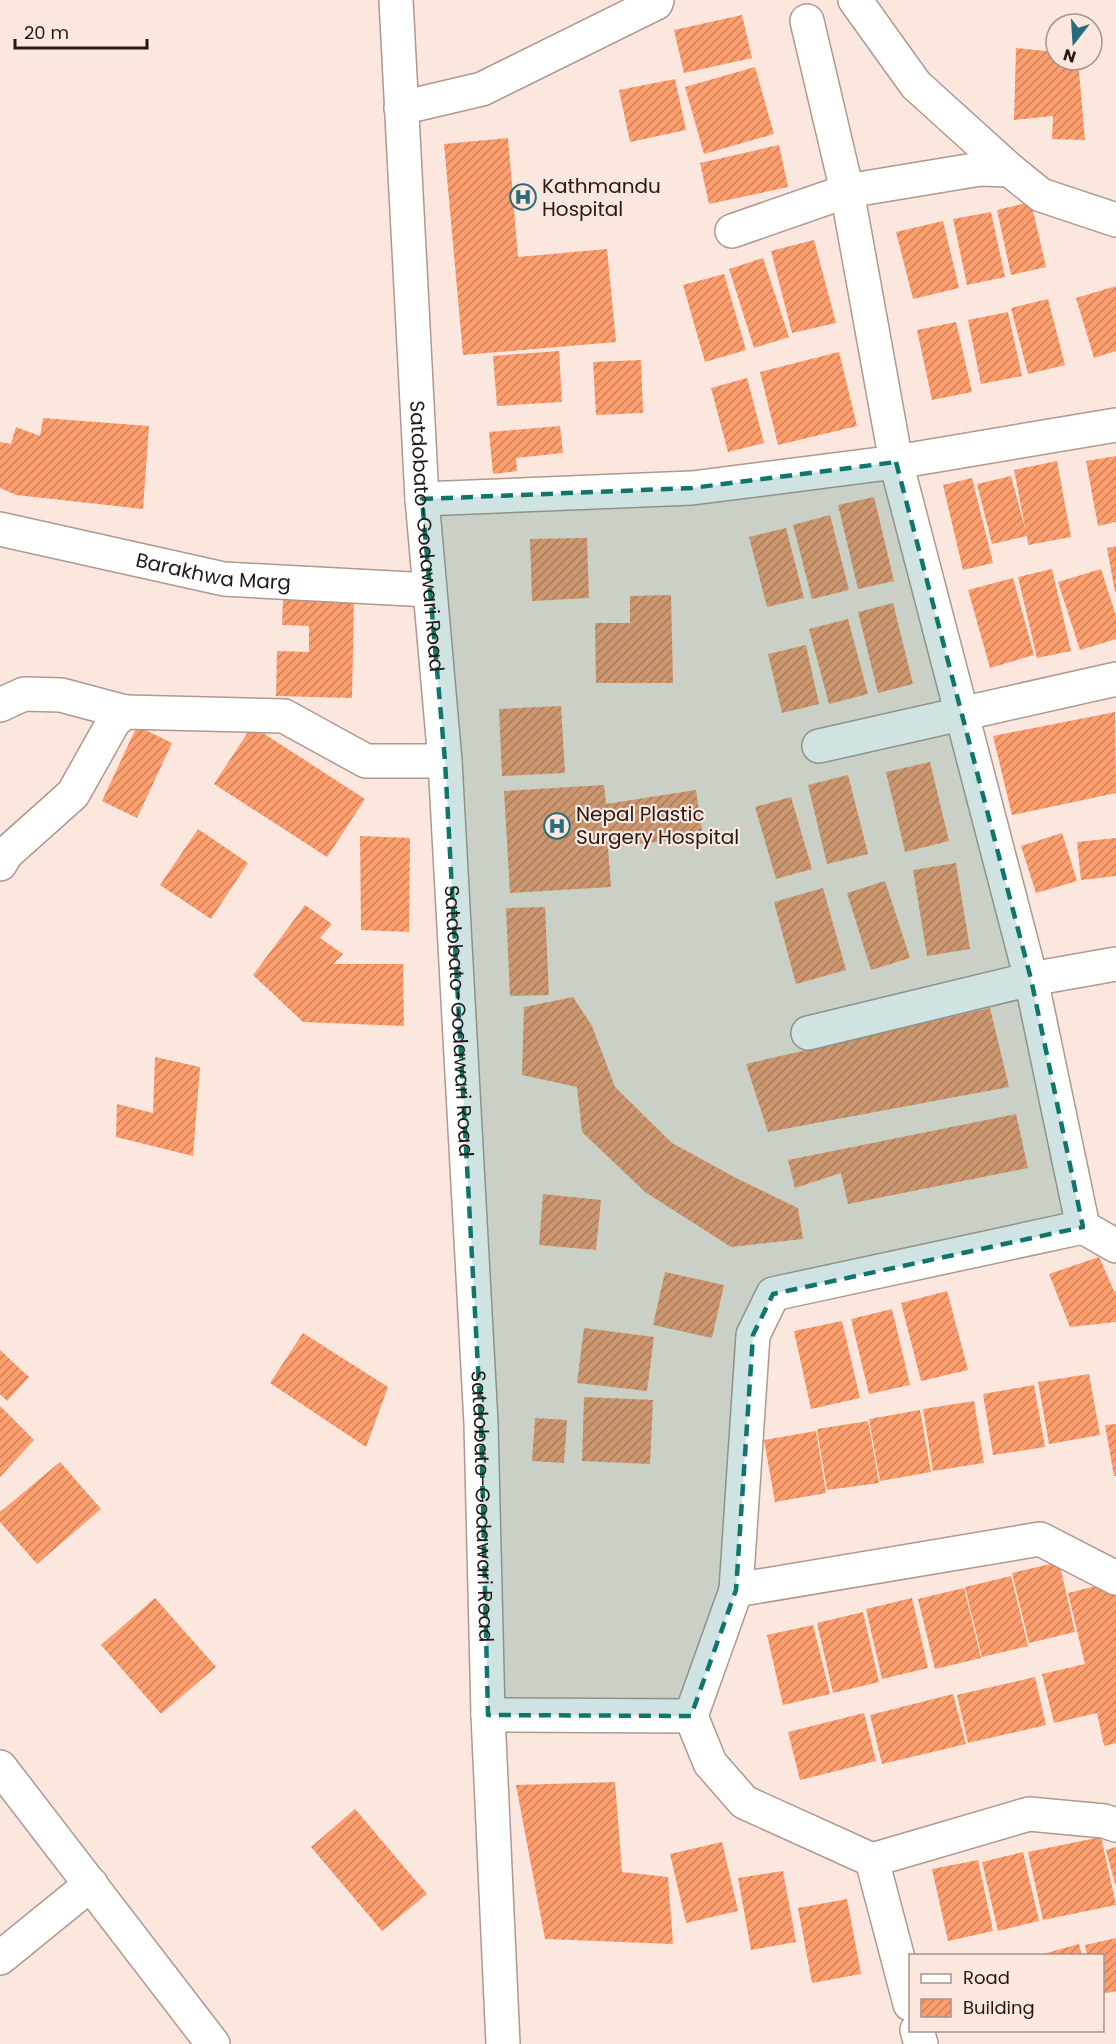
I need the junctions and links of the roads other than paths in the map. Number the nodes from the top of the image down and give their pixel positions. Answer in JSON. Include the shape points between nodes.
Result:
{"nodes":[{"id":1,"x":396,"y":0,"type":"edge"},
{"id":2,"x":657,"y":0,"type":"edge"},
{"id":3,"x":855,"y":0,"type":"edge"},
{"id":4,"x":807,"y":21,"type":"dead end"},
{"id":5,"x":401,"y":108,"type":"junction"},
{"id":6,"x":1010,"y":170,"type":"junction"},
{"id":7,"x":847,"y":191,"type":"junction"},
{"id":8,"x":1116,"y":220,"type":"edge"},
{"id":9,"x":732,"y":231,"type":"dead end"},
{"id":10,"x":1116,"y":424,"type":"edge"},
{"id":11,"x":896,"y":462,"type":"junction"},
{"id":12,"x":422,"y":499,"type":"junction"},
{"id":13,"x":0,"y":529,"type":"edge"},
{"id":14,"x":429,"y":590,"type":"junction"},
{"id":15,"x":1116,"y":678,"type":"edge"},
{"id":16,"x":0,"y":705,"type":"edge"},
{"id":17,"x":125,"y":712,"type":"junction"},
{"id":18,"x":961,"y":713,"type":"junction"},
{"id":19,"x":819,"y":746,"type":"dead end"},
{"id":20,"x":445,"y":761,"type":"junction"},
{"id":21,"x":0,"y":864,"type":"edge"},
{"id":22,"x":1116,"y":964,"type":"edge"},
{"id":23,"x":1030,"y":979,"type":"junction"},
{"id":24,"x":808,"y":1033,"type":"dead end"},
{"id":25,"x":1083,"y":1227,"type":"junction"},
{"id":26,"x":1116,"y":1246,"type":"edge"},
{"id":27,"x":1116,"y":1578,"type":"edge"},
{"id":28,"x":736,"y":1590,"type":"junction"},
{"id":29,"x":488,"y":1715,"type":"junction"},
{"id":30,"x":691,"y":1716,"type":"junction"},
{"id":31,"x":0,"y":1767,"type":"edge"},
{"id":32,"x":1116,"y":1825,"type":"edge"},
{"id":33,"x":872,"y":1860,"type":"junction"},
{"id":34,"x":91,"y":1884,"type":"junction"},
{"id":35,"x":0,"y":1958,"type":"edge"},
{"id":36,"x":909,"y":2000,"type":"edge"},
{"id":37,"x":213,"y":2044,"type":"edge"},
{"id":38,"x":503,"y":2044,"type":"edge"}],
"edges":[{"from":1,"to":5,"type":"street","name":"Satdobato-Godawari Road"},
{"from":2,"to":5,"type":"street","via":[[482,89]]},
{"from":3,"to":6,"type":"street","via":[[916,85]]},
{"from":4,"to":7,"type":"street"},
{"from":5,"to":12,"type":"street","name":"Satdobato-Godawari Road"},
{"from":6,"to":7,"type":"street","via":[[980,169]]},
{"from":6,"to":8,"type":"street","via":[[1041,195]]},
{"from":7,"to":9,"type":"street"},
{"from":7,"to":11,"type":"street"},
{"from":10,"to":11,"type":"street"},
{"from":11,"to":12,"type":"street","via":[[692,488]]},
{"from":11,"to":18,"type":"street"},
{"from":12,"to":14,"type":"street","name":"Satdobato-Godawari Road"},
{"from":13,"to":14,"type":"street","name":"Barakhwa Marg","via":[[224,579]]},
{"from":14,"to":20,"type":"street","name":"Satdobato-Godawari Road"},
{"from":15,"to":18,"type":"street"},
{"from":16,"to":17,"type":"street","via":[[24,694],[61,695]]},
{"from":17,"to":20,"type":"street","via":[[284,716],[366,761]]},
{"from":17,"to":21,"type":"street","via":[[114,721],[73,794]]},
{"from":18,"to":19,"type":"street"},
{"from":18,"to":23,"type":"street"},
{"from":20,"to":29,"type":"street","name":"Satdobato-Godawari Road","via":[[481,1423]]},
{"from":22,"to":23,"type":"street"},
{"from":23,"to":24,"type":"street"},
{"from":23,"to":25,"type":"street"},
{"from":25,"to":26,"type":"street"},
{"from":25,"to":28,"type":"street","via":[[773,1294],[753,1335]]},
{"from":27,"to":28,"type":"street","via":[[1040,1539]]},
{"from":28,"to":30,"type":"street"},
{"from":29,"to":30,"type":"street"},
{"from":29,"to":38,"type":"street","name":"Satdobato-Godawari Road"},
{"from":30,"to":33,"type":"street","via":[[710,1762],[744,1802]]},
{"from":31,"to":34,"type":"street"},
{"from":32,"to":33,"type":"street","via":[[1029,1814]]},
{"from":33,"to":36,"type":"street"},
{"from":34,"to":35,"type":"street"},
{"from":34,"to":37,"type":"street"}]}
